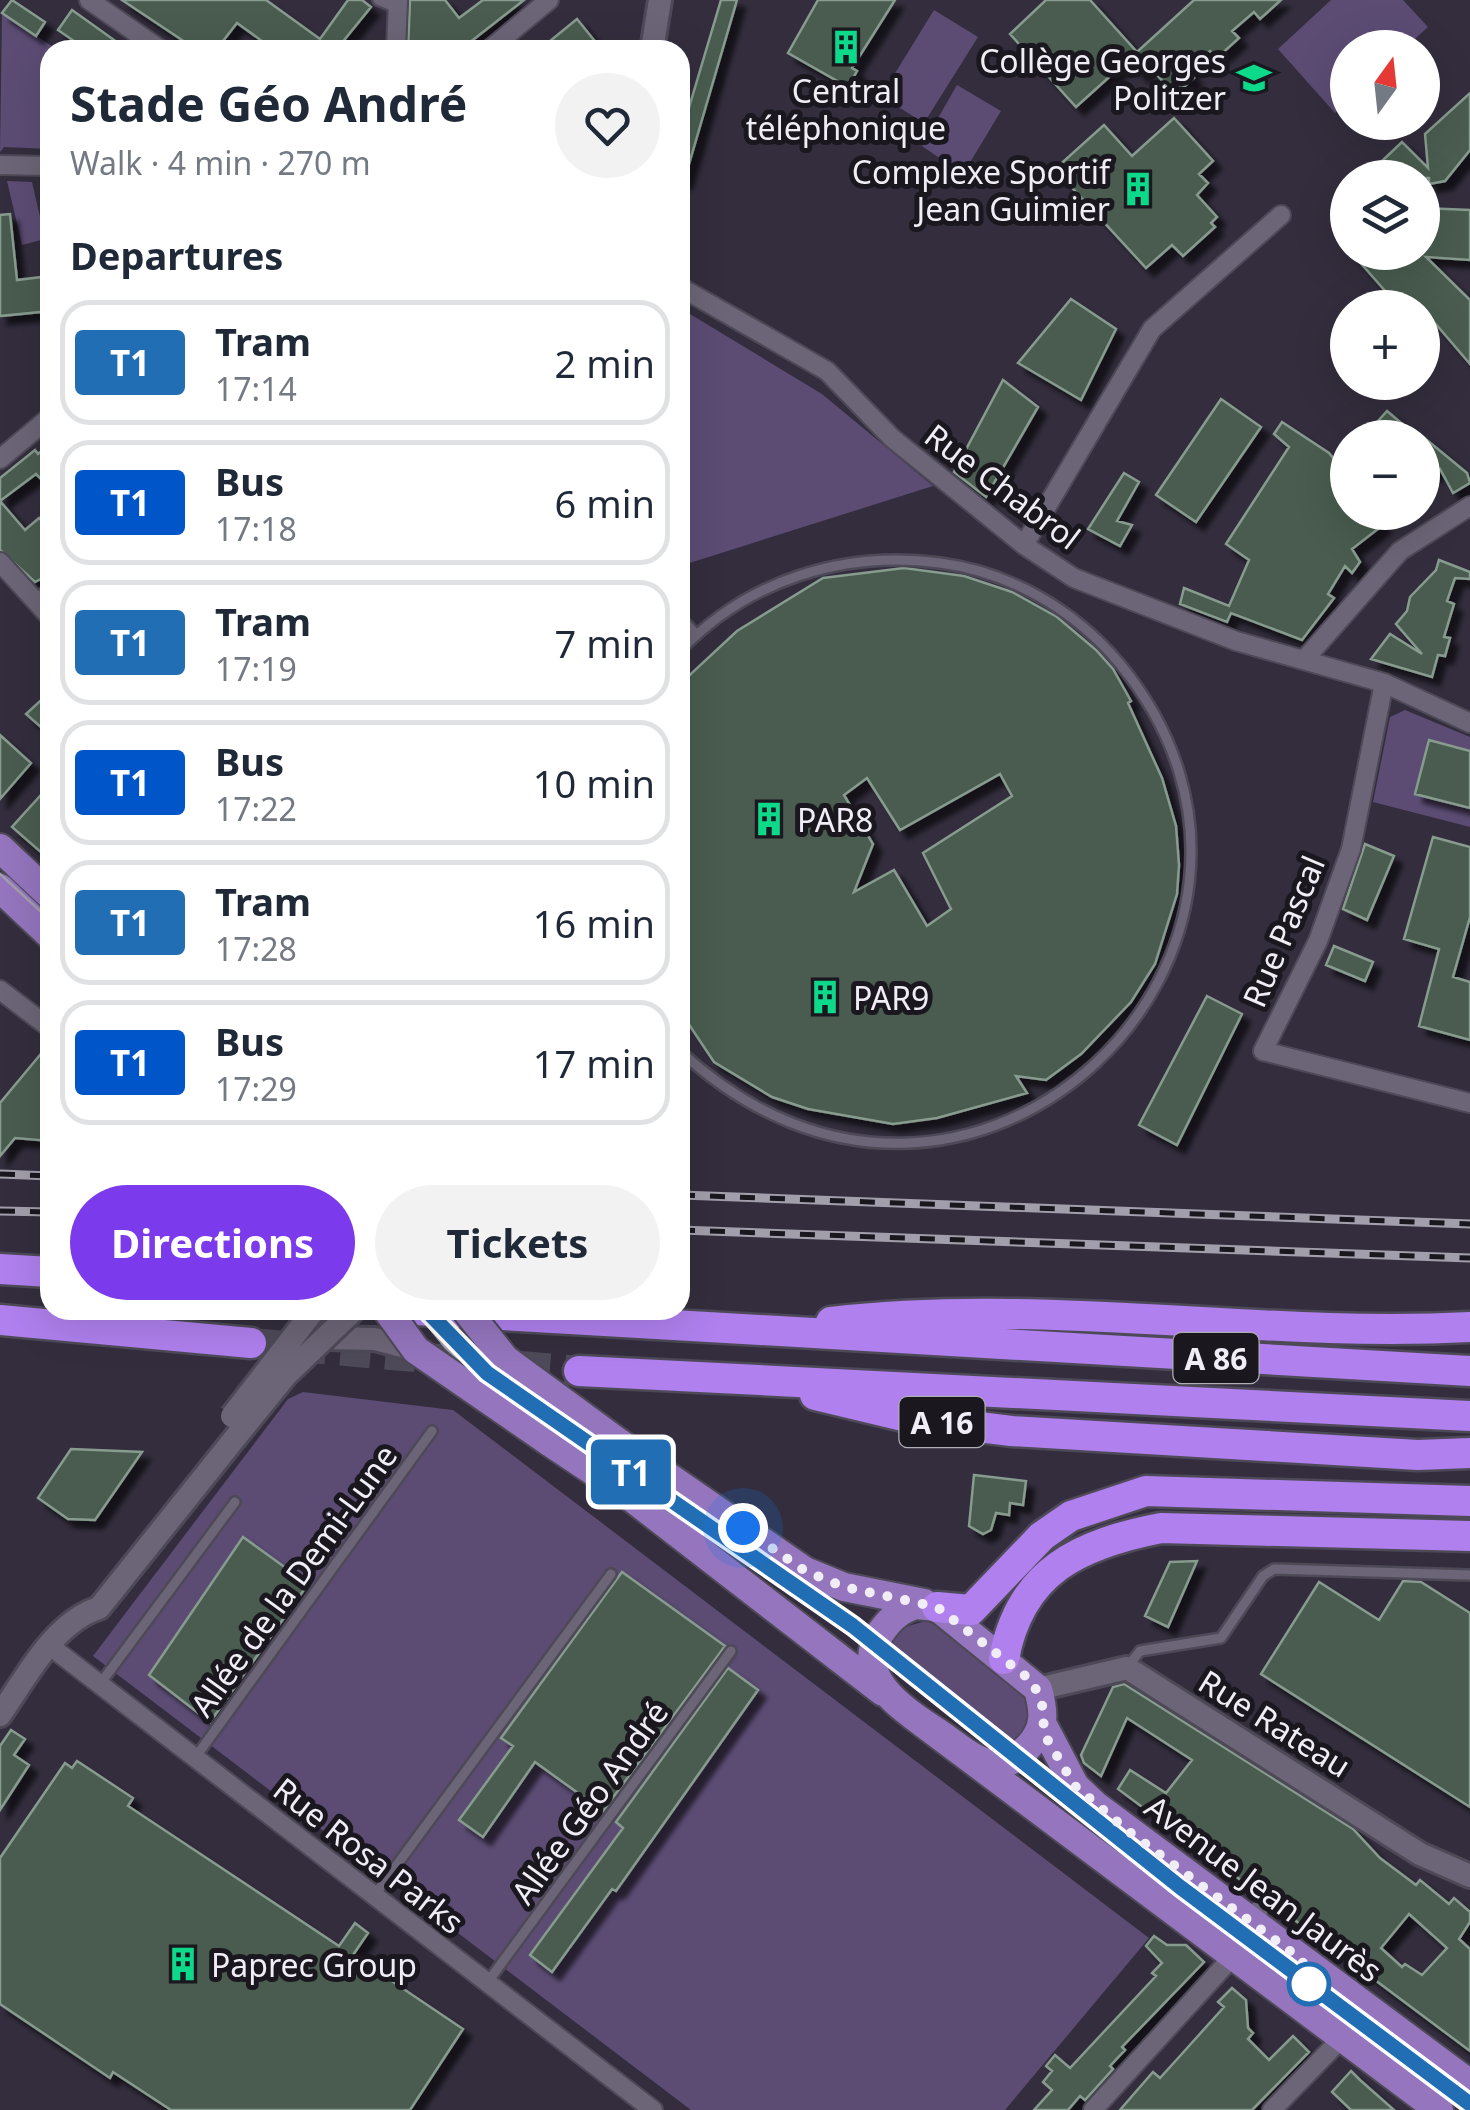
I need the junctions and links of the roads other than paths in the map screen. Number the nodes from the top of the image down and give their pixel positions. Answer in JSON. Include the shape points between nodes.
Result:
{"nodes":[{"id":1,"x":89,"y":0,"type":"edge"},
{"id":2,"x":378,"y":0,"type":"edge"},
{"id":3,"x":548,"y":0,"type":"edge"},
{"id":4,"x":660,"y":0,"type":"edge"},
{"id":5,"x":398,"y":4,"type":"edge"},
{"id":6,"x":147,"y":40,"type":"edge"},
{"id":7,"x":396,"y":40,"type":"edge"},
{"id":8,"x":501,"y":40,"type":"edge"},
{"id":9,"x":654,"y":40,"type":"edge"},
{"id":10,"x":0,"y":166,"type":"edge"},
{"id":11,"x":40,"y":166,"type":"edge"},
{"id":12,"x":1281,"y":215,"type":"dead end"},
{"id":13,"x":690,"y":292,"type":"edge"},
{"id":14,"x":40,"y":425,"type":"edge"},
{"id":15,"x":0,"y":459,"type":"edge"},
{"id":16,"x":1470,"y":506,"type":"edge"},
{"id":17,"x":1024,"y":545,"type":"junction"},
{"id":18,"x":0,"y":562,"type":"edge"},
{"id":19,"x":40,"y":596,"type":"edge"},
{"id":20,"x":34,"y":600,"type":"junction"},
{"id":21,"x":40,"y":606,"type":"edge"},
{"id":22,"x":690,"y":627,"type":"edge"},
{"id":23,"x":696,"y":634,"type":"junction"},
{"id":24,"x":690,"y":640,"type":"edge"},
{"id":25,"x":1304,"y":660,"type":"junction"},
{"id":26,"x":1384,"y":682,"type":"junction"},
{"id":27,"x":1470,"y":723,"type":"edge"},
{"id":28,"x":0,"y":848,"type":"edge"},
{"id":29,"x":40,"y":880,"type":"edge"},
{"id":30,"x":0,"y":888,"type":"edge"},
{"id":31,"x":40,"y":925,"type":"edge"},
{"id":32,"x":0,"y":990,"type":"edge"},
{"id":33,"x":40,"y":1020,"type":"edge"},
{"id":34,"x":690,"y":1061,"type":"edge"},
{"id":35,"x":1470,"y":1103,"type":"edge"},
{"id":36,"x":0,"y":1268,"type":"edge"},
{"id":37,"x":40,"y":1271,"type":"edge"},
{"id":38,"x":0,"y":1320,"type":"edge"},
{"id":39,"x":307,"y":1320,"type":"edge"},
{"id":40,"x":344,"y":1320,"type":"edge"},
{"id":41,"x":394,"y":1320,"type":"edge"},
{"id":42,"x":460,"y":1320,"type":"edge"},
{"id":43,"x":474,"y":1320,"type":"edge"},
{"id":44,"x":573,"y":1320,"type":"edge"},
{"id":45,"x":1470,"y":1327,"type":"edge"},
{"id":46,"x":764,"y":1332,"type":"junction"},
{"id":47,"x":327,"y":1338,"type":"junction"},
{"id":48,"x":252,"y":1343,"type":"tunnel mouth"},
{"id":49,"x":416,"y":1350,"type":"junction"},
{"id":50,"x":505,"y":1358,"type":"junction"},
{"id":51,"x":579,"y":1371,"type":"tunnel mouth"},
{"id":52,"x":1470,"y":1371,"type":"edge"},
{"id":53,"x":780,"y":1382,"type":"junction"},
{"id":54,"x":1470,"y":1416,"type":"edge"},
{"id":55,"x":239,"y":1419,"type":"junction"},
{"id":56,"x":432,"y":1431,"type":"dead end"},
{"id":57,"x":1470,"y":1452,"type":"edge"},
{"id":58,"x":1470,"y":1501,"type":"edge"},
{"id":59,"x":235,"y":1502,"type":"dead end"},
{"id":60,"x":1470,"y":1536,"type":"edge"},
{"id":61,"x":611,"y":1574,"type":"dead end"},
{"id":62,"x":1470,"y":1575,"type":"edge"},
{"id":63,"x":934,"y":1606,"type":"junction"},
{"id":64,"x":50,"y":1646,"type":"junction"},
{"id":65,"x":731,"y":1651,"type":"dead end"},
{"id":66,"x":1004,"y":1659,"type":"junction"},
{"id":67,"x":1127,"y":1668,"type":"junction"},
{"id":68,"x":100,"y":1684,"type":"junction"},
{"id":69,"x":1038,"y":1689,"type":"junction"},
{"id":70,"x":901,"y":1706,"type":"junction"},
{"id":71,"x":0,"y":1715,"type":"edge"},
{"id":72,"x":1043,"y":1725,"type":"junction"},
{"id":73,"x":195,"y":1758,"type":"junction"},
{"id":74,"x":1470,"y":1876,"type":"edge"},
{"id":75,"x":374,"y":1896,"type":"junction"},
{"id":76,"x":1255,"y":1916,"type":"junction"},
{"id":77,"x":1230,"y":1958,"type":"junction"},
{"id":78,"x":487,"y":1984,"type":"junction"},
{"id":79,"x":1342,"y":2038,"type":"junction"},
{"id":80,"x":1470,"y":2084,"type":"edge"},
{"id":81,"x":653,"y":2110,"type":"edge"},
{"id":82,"x":1093,"y":2110,"type":"edge"},
{"id":83,"x":1272,"y":2110,"type":"edge"},
{"id":84,"x":1438,"y":2110,"type":"edge"}],
"edges":[{"from":1,"to":6,"type":"street"},
{"from":2,"to":5,"type":"lane"},
{"from":3,"to":8,"type":"street"},
{"from":4,"to":9,"type":"street"},
{"from":5,"to":7,"type":"street"},
{"from":10,"to":11,"type":"street"},
{"from":12,"to":17,"type":"street","via":[[1152,329]]},
{"from":13,"to":17,"type":"street","name":"Rue Chabrol","via":[[827,372],[892,438]]},
{"from":14,"to":15,"type":"street"},
{"from":16,"to":25,"type":"street","via":[[1400,550]]},
{"from":17,"to":25,"type":"street","name":"Rue Chabrol","via":[[1074,578]]},
{"from":18,"to":20,"type":"street"},
{"from":19,"to":20,"type":"lane"},
{"from":20,"to":21,"type":"street"},
{"from":22,"to":23,"type":"lane"},
{"from":23,"to":24,"type":"lane"},
{"from":23,"to":34,"type":"lane","via":[[756,592],[825,566],[898,557],[970,567],[1039,594],[1098,638],[1145,695],[1176,761],[1190,833],[1185,906],[1162,976],[1123,1038],[1070,1088],[1005,1124],[934,1142],[842,1140],[754,1109]]},
{"from":25,"to":26,"type":"street","name":"Rue Chabrol"},
{"from":26,"to":27,"type":"street","name":"Rue Chabrol"},
{"from":26,"to":35,"type":"street","name":"Rue Pascal","via":[[1351,850],[1318,941],[1263,1051]]},
{"from":28,"to":29,"type":"main road"},
{"from":30,"to":31,"type":"main road"},
{"from":32,"to":33,"type":"street"},
{"from":36,"to":37,"type":"highway"},
{"from":38,"to":48,"type":"highway"},
{"from":39,"to":55,"type":"street","bridge":true},
{"from":40,"to":47,"type":"street","bridge":true},
{"from":41,"to":49,"type":"main road","bridge":true},
{"from":42,"to":50,"type":"street","bridge":true},
{"from":43,"to":50,"type":"main road","bridge":true},
{"from":44,"to":46,"type":"highway","number":"A 86"},
{"from":45,"to":46,"type":"highway","via":[[963,1313]]},
{"from":46,"to":52,"type":"highway","number":"A 86"},
{"from":47,"to":49,"type":"street","via":[[375,1338]]},
{"from":47,"to":55,"type":"street","bridge":true},
{"from":49,"to":70,"type":"main road","bridge":true,"via":[[638,1502]]},
{"from":50,"to":63,"type":"main road","bridge":true,"via":[[805,1571],[844,1587]]},
{"from":51,"to":53,"type":"highway","number":"A 86"},
{"from":53,"to":54,"type":"highway","number":"A 86"},
{"from":53,"to":57,"type":"highway","number":"A 16","via":[[869,1410],[1011,1430],[1418,1455]]},
{"from":55,"to":64,"type":"street"},
{"from":56,"to":73,"type":"lane","name":"Allée de la Demi-Lune"},
{"from":58,"to":63,"type":"highway","via":[[1146,1492],[1070,1516],[970,1610]]},
{"from":59,"to":68,"type":"lane"},
{"from":60,"to":66,"type":"highway","via":[[1161,1528],[1123,1535],[1084,1550],[1028,1593],[1011,1623]]},
{"from":61,"to":75,"type":"lane"},
{"from":62,"to":67,"type":"lane","via":[[1274,1569],[1221,1638],[1140,1651]]},
{"from":63,"to":66,"type":"main road"},
{"from":63,"to":70,"type":"main road","via":[[895,1615],[875,1642],[871,1664]]},
{"from":64,"to":68,"type":"street","name":"Rue Rosa Parks"},
{"from":64,"to":71,"type":"street"},
{"from":65,"to":78,"type":"lane","name":"Allée Géo André"},
{"from":66,"to":69,"type":"main road"},
{"from":67,"to":69,"type":"street"},
{"from":67,"to":74,"type":"street","name":"Rue Rateau","via":[[1420,1854]]},
{"from":68,"to":73,"type":"street","name":"Rue Rosa Parks"},
{"from":69,"to":72,"type":"main road","name":"Avenue Jean Jaurès"},
{"from":70,"to":72,"type":"main road","via":[[981,1762],[994,1764],[1019,1755]]},
{"from":70,"to":77,"type":"main road"},
{"from":72,"to":76,"type":"main road","name":"Avenue Jean Jaurès","via":[[1075,1786],[1096,1806]]},
{"from":73,"to":75,"type":"street","name":"Rue Rosa Parks"},
{"from":75,"to":78,"type":"street","name":"Rue Rosa Parks"},
{"from":76,"to":77,"type":"street"},
{"from":76,"to":80,"type":"main road","name":"Avenue Jean Jaurès"},
{"from":77,"to":79,"type":"main road"},
{"from":77,"to":82,"type":"street"},
{"from":78,"to":81,"type":"street","name":"Rue Rosa Parks"},
{"from":79,"to":83,"type":"street"},
{"from":79,"to":84,"type":"main road"}]}
